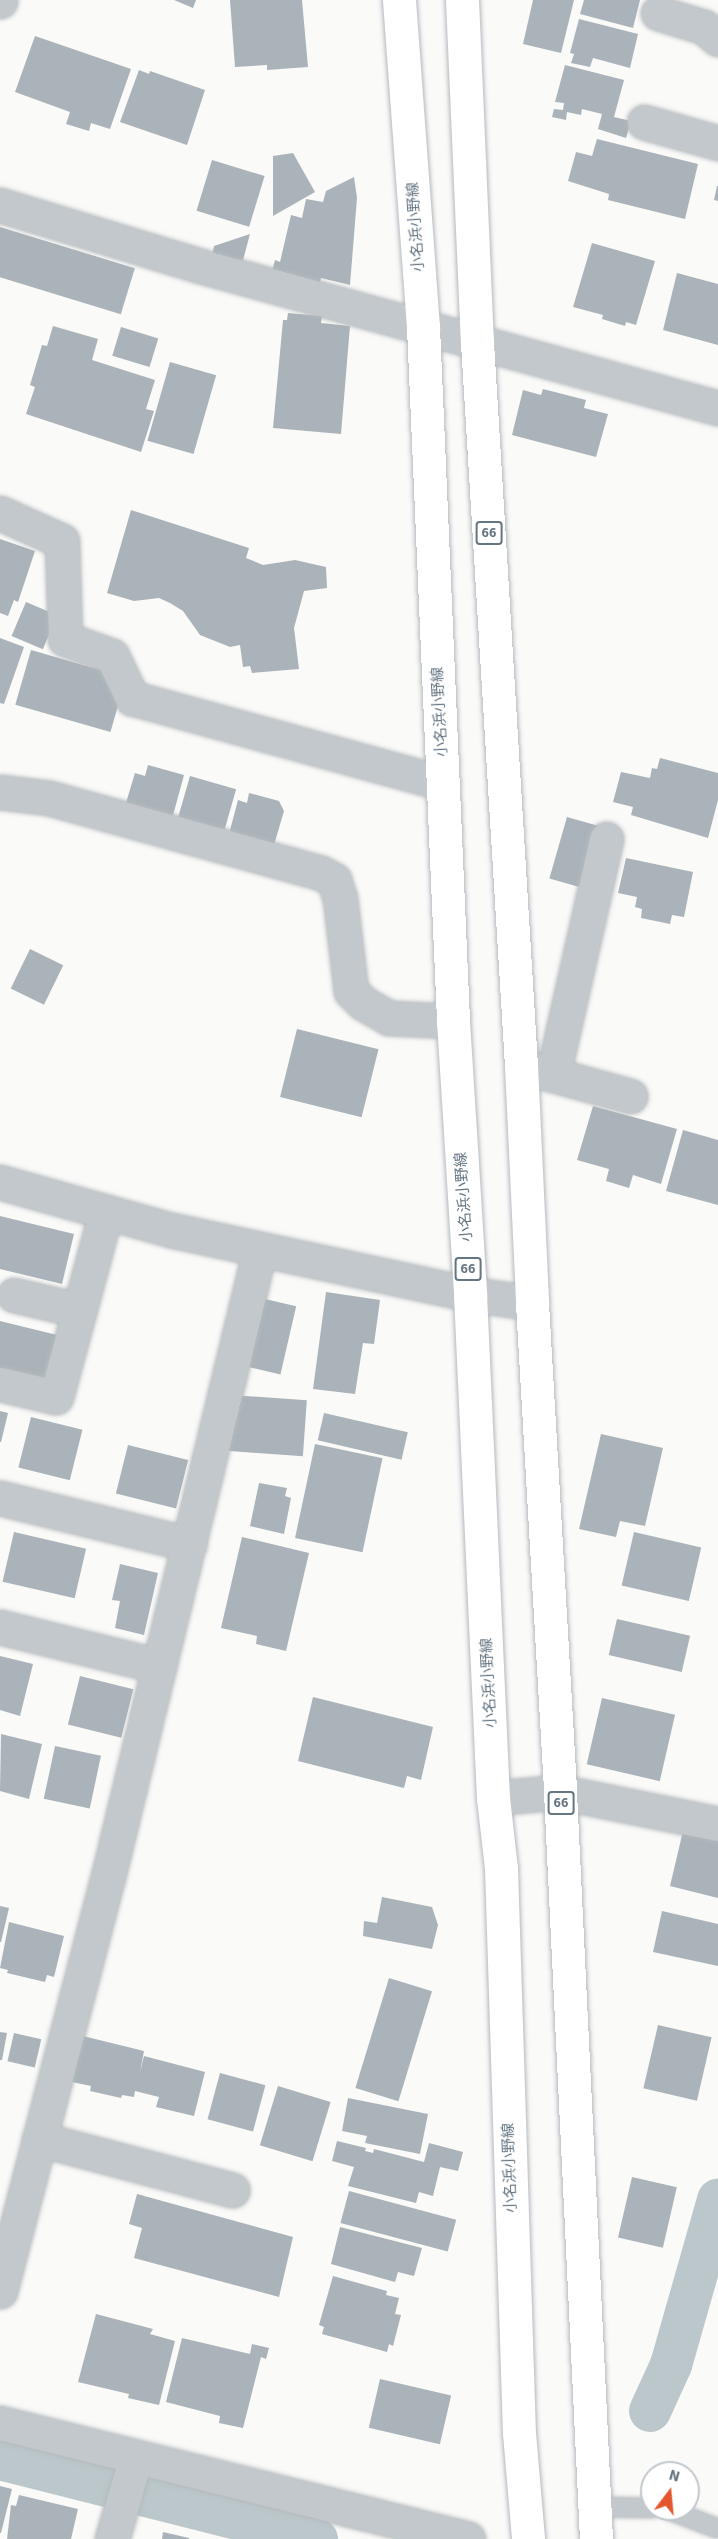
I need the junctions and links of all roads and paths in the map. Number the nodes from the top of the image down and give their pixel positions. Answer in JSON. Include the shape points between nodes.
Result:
{"nodes":[{"id":1,"x":399,"y":0,"type":"edge"},
{"id":2,"x":462,"y":0,"type":"edge"},
{"id":3,"x":658,"y":13,"type":"dead end"},
{"id":4,"x":718,"y":39,"type":"edge"},
{"id":5,"x":644,"y":122,"type":"dead end"},
{"id":6,"x":718,"y":143,"type":"edge"},
{"id":7,"x":0,"y":205,"type":"edge"},
{"id":8,"x":423,"y":327,"type":"junction"},
{"id":9,"x":477,"y":342,"type":"junction"},
{"id":10,"x":718,"y":408,"type":"edge"},
{"id":11,"x":0,"y":513,"type":"edge"},
{"id":12,"x":443,"y":783,"type":"junction"},
{"id":13,"x":0,"y":792,"type":"edge"},
{"id":14,"x":606,"y":839,"type":"dead end"},
{"id":15,"x":453,"y":1021,"type":"junction"},
{"id":16,"x":521,"y":1066,"type":"junction"},
{"id":17,"x":553,"y":1075,"type":"junction"},
{"id":18,"x":630,"y":1096,"type":"dead end"},
{"id":19,"x":0,"y":1182,"type":"edge"},
{"id":20,"x":106,"y":1212,"type":"junction"},
{"id":21,"x":260,"y":1249,"type":"junction"},
{"id":22,"x":470,"y":1294,"type":"junction"},
{"id":23,"x":14,"y":1295,"type":"dead end"},
{"id":24,"x":532,"y":1302,"type":"junction"},
{"id":25,"x":79,"y":1311,"type":"junction"},
{"id":26,"x":0,"y":1384,"type":"edge"},
{"id":27,"x":0,"y":1498,"type":"edge"},
{"id":28,"x":189,"y":1544,"type":"junction"},
{"id":29,"x":0,"y":1627,"type":"edge"},
{"id":30,"x":159,"y":1666,"type":"junction"},
{"id":31,"x":560,"y":1792,"type":"junction"},
{"id":32,"x":493,"y":1798,"type":"junction"},
{"id":33,"x":718,"y":1824,"type":"edge"},
{"id":34,"x":39,"y":2139,"type":"junction"},
{"id":35,"x":232,"y":2190,"type":"dead end"},
{"id":36,"x":0,"y":2291,"type":"edge"},
{"id":37,"x":0,"y":2423,"type":"edge"},
{"id":38,"x":133,"y":2465,"type":"junction"},
{"id":39,"x":595,"y":2507,"type":"junction"},
{"id":40,"x":640,"y":2508,"type":"edge"},
{"id":41,"x":698,"y":2521,"type":"edge"},
{"id":42,"x":716,"y":2528,"type":"dead end"},
{"id":43,"x":112,"y":2539,"type":"edge"},
{"id":44,"x":468,"y":2539,"type":"edge"},
{"id":45,"x":528,"y":2539,"type":"edge"},
{"id":46,"x":596,"y":2539,"type":"edge"}],
"edges":[{"from":1,"to":8,"type":"main road","name":"小名浜小野線","number":"66"},
{"from":2,"to":9,"type":"main road","number":"66"},
{"from":3,"to":4,"type":"street","via":[[704,27]]},
{"from":5,"to":6,"type":"street"},
{"from":7,"to":8,"type":"street","via":[[196,265]]},
{"from":8,"to":9,"type":"street"},
{"from":8,"to":12,"type":"main road","name":"小名浜小野線","number":"66"},
{"from":9,"to":10,"type":"street"},
{"from":9,"to":16,"type":"main road","number":"66"},
{"from":11,"to":12,"type":"street","via":[[62,541],[65,639],[112,657],[132,698]]},
{"from":12,"to":15,"type":"main road","name":"小名浜小野線","number":"66"},
{"from":13,"to":15,"type":"street","via":[[49,798],[321,873],[334,880],[340,898],[351,991],[389,1018]]},
{"from":14,"to":17,"type":"street"},
{"from":15,"to":22,"type":"main road","name":"小名浜小野線","number":"66"},
{"from":16,"to":17,"type":"street"},
{"from":16,"to":24,"type":"main road","number":"66"},
{"from":17,"to":18,"type":"street"},
{"from":19,"to":20,"type":"street"},
{"from":20,"to":21,"type":"street"},
{"from":20,"to":25,"type":"street"},
{"from":21,"to":22,"type":"street"},
{"from":21,"to":28,"type":"street"},
{"from":22,"to":24,"type":"street"},
{"from":22,"to":32,"type":"main road","name":"小名浜小野線","number":"66"},
{"from":23,"to":25,"type":"street"},
{"from":24,"to":31,"type":"main road","number":"66"},
{"from":25,"to":26,"type":"street","via":[[56,1397]]},
{"from":27,"to":28,"type":"street"},
{"from":28,"to":30,"type":"street"},
{"from":29,"to":30,"type":"street"},
{"from":30,"to":34,"type":"street"},
{"from":31,"to":32,"type":"street"},
{"from":31,"to":33,"type":"street"},
{"from":31,"to":39,"type":"main road","number":"66"},
{"from":32,"to":45,"type":"main road","name":"小名浜小野線","number":"66","via":[[501,1869],[520,2472]]},
{"from":34,"to":35,"type":"street"},
{"from":34,"to":36,"type":"street"},
{"from":37,"to":38,"type":"street"},
{"from":38,"to":43,"type":"street"},
{"from":38,"to":44,"type":"street"},
{"from":39,"to":40,"type":"lane"},
{"from":39,"to":46,"type":"main road","number":"66"},
{"from":41,"to":42,"type":"lane"}]}
